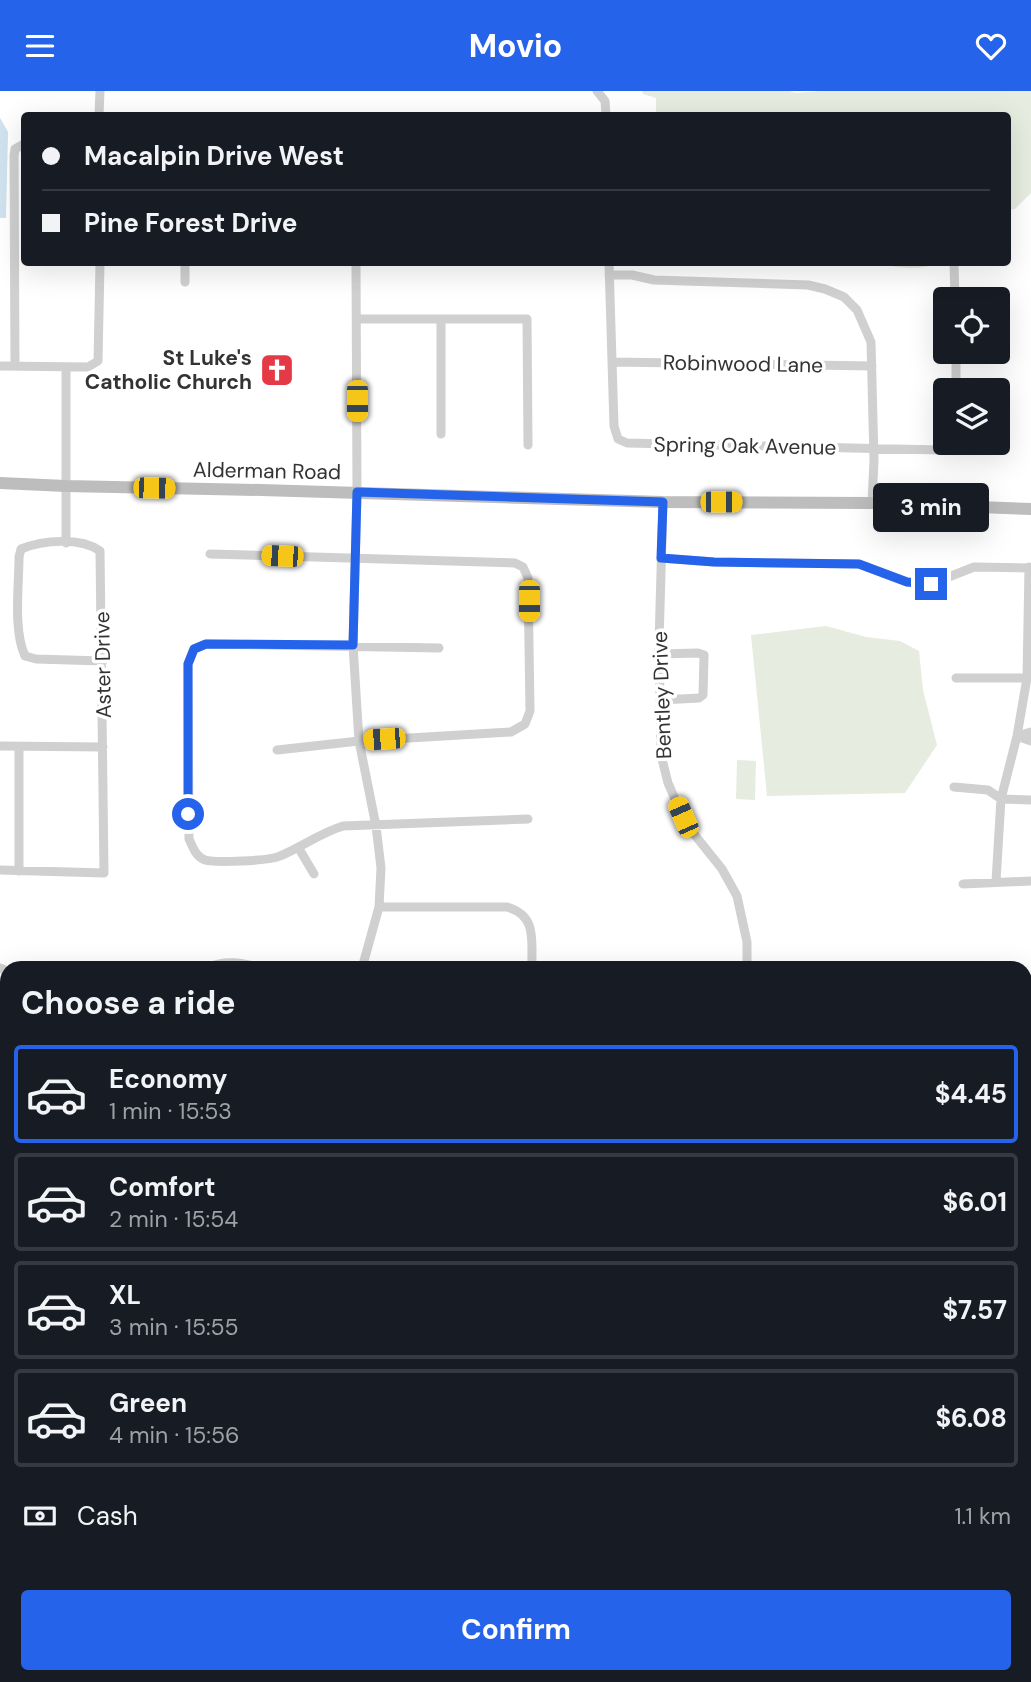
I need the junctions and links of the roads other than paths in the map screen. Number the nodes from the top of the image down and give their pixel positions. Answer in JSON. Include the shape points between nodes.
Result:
{"nodes":[{"id":1,"x":100,"y":91,"type":"edge"},
{"id":2,"x":597,"y":91,"type":"edge"},
{"id":3,"x":99,"y":112,"type":"edge"},
{"id":4,"x":606,"y":112,"type":"edge"},
{"id":5,"x":21,"y":146,"type":"edge"},
{"id":6,"x":100,"y":266,"type":"edge"},
{"id":7,"x":185,"y":266,"type":"edge"},
{"id":8,"x":356,"y":266,"type":"edge"},
{"id":9,"x":609,"y":266,"type":"edge"},
{"id":10,"x":954,"y":266,"type":"edge"},
{"id":11,"x":609,"y":275,"type":"junction"},
{"id":12,"x":185,"y":282,"type":"dead end"},
{"id":13,"x":955,"y":287,"type":"edge"},
{"id":14,"x":357,"y":319,"type":"junction"},
{"id":15,"x":441,"y":320,"type":"junction"},
{"id":16,"x":613,"y":362,"type":"junction"},
{"id":17,"x":0,"y":366,"type":"edge"},
{"id":18,"x":15,"y":366,"type":"junction"},
{"id":19,"x":872,"y":366,"type":"junction"},
{"id":20,"x":66,"y":367,"type":"junction"},
{"id":21,"x":441,"y":434,"type":"dead end"},
{"id":22,"x":528,"y":445,"type":"dead end"},
{"id":23,"x":874,"y":448,"type":"junction"},
{"id":24,"x":933,"y":450,"type":"edge"},
{"id":25,"x":2,"y":484,"type":"edge"},
{"id":26,"x":66,"y":487,"type":"junction"},
{"id":27,"x":357,"y":492,"type":"junction"},
{"id":28,"x":663,"y":502,"type":"junction"},
{"id":29,"x":872,"y":503,"type":"junction"},
{"id":30,"x":1031,"y":509,"type":"edge"},
{"id":31,"x":66,"y":543,"type":"junction"},
{"id":32,"x":210,"y":554,"type":"dead end"},
{"id":33,"x":355,"y":558,"type":"junction"},
{"id":34,"x":661,"y":558,"type":"junction"},
{"id":35,"x":1030,"y":567,"type":"edge"},
{"id":36,"x":353,"y":645,"type":"junction"},
{"id":37,"x":439,"y":648,"type":"dead end"},
{"id":38,"x":659,"y":653,"type":"junction"},
{"id":39,"x":103,"y":661,"type":"junction"},
{"id":40,"x":956,"y":678,"type":"dead end"},
{"id":41,"x":1029,"y":678,"type":"edge"},
{"id":42,"x":661,"y":701,"type":"junction"},
{"id":43,"x":1031,"y":732,"type":"edge"},
{"id":44,"x":1017,"y":736,"type":"junction"},
{"id":45,"x":359,"y":741,"type":"junction"},
{"id":46,"x":1031,"y":741,"type":"edge"},
{"id":47,"x":0,"y":746,"type":"edge"},
{"id":48,"x":19,"y":747,"type":"junction"},
{"id":49,"x":103,"y":747,"type":"junction"},
{"id":50,"x":278,"y":750,"type":"dead end"},
{"id":51,"x":954,"y":787,"type":"dead end"},
{"id":52,"x":1001,"y":800,"type":"junction"},
{"id":53,"x":1031,"y":800,"type":"edge"},
{"id":54,"x":528,"y":819,"type":"dead end"},
{"id":55,"x":376,"y":826,"type":"junction"},
{"id":56,"x":298,"y":847,"type":"junction"},
{"id":57,"x":0,"y":870,"type":"edge"},
{"id":58,"x":19,"y":871,"type":"junction"},
{"id":59,"x":314,"y":874,"type":"dead end"},
{"id":60,"x":996,"y":881,"type":"junction"},
{"id":61,"x":1031,"y":881,"type":"edge"},
{"id":62,"x":962,"y":884,"type":"dead end"},
{"id":63,"x":379,"y":907,"type":"junction"},
{"id":64,"x":364,"y":961,"type":"edge"},
{"id":65,"x":531,"y":961,"type":"edge"},
{"id":66,"x":747,"y":961,"type":"edge"}],
"edges":[{"from":1,"to":3,"type":"street"},
{"from":2,"to":4,"type":"street","via":[[606,101]]},
{"from":5,"to":18,"type":"street","via":[[15,149]]},
{"from":6,"to":20,"type":"street","via":[[99,361],[88,367]]},
{"from":7,"to":12,"type":"street"},
{"from":8,"to":14,"type":"street"},
{"from":9,"to":11,"type":"street"},
{"from":10,"to":13,"type":"street"},
{"from":11,"to":16,"type":"street"},
{"from":11,"to":19,"type":"street","via":[[825,289],[844,297],[856,310],[871,342]]},
{"from":14,"to":15,"type":"street"},
{"from":14,"to":27,"type":"street"},
{"from":15,"to":21,"type":"street"},
{"from":15,"to":22,"type":"street","via":[[527,319]]},
{"from":16,"to":19,"type":"street","name":"Robinwood Lane"},
{"from":16,"to":23,"type":"street","name":"Spring Oak Avenue","via":[[614,426],[618,439],[627,443]]},
{"from":17,"to":18,"type":"street"},
{"from":18,"to":20,"type":"street"},
{"from":19,"to":23,"type":"street"},
{"from":20,"to":26,"type":"street"},
{"from":23,"to":24,"type":"street","name":"Spring Oak Avenue"},
{"from":23,"to":29,"type":"street"},
{"from":25,"to":26,"type":"street","name":"Alderman Road"},
{"from":26,"to":27,"type":"street","name":"Alderman Road"},
{"from":26,"to":31,"type":"street"},
{"from":27,"to":28,"type":"street","name":"Alderman Road"},
{"from":27,"to":33,"type":"street"},
{"from":28,"to":29,"type":"street","name":"Alderman Road"},
{"from":28,"to":34,"type":"street","name":"Bentley Drive"},
{"from":29,"to":30,"type":"street","name":"Alderman Road"},
{"from":31,"to":39,"type":"street","name":"Aster Drive","via":[[100,551]]},
{"from":31,"to":39,"type":"street","via":[[36,543],[22,549],[20,646],[24,656],[36,659]]},
{"from":32,"to":33,"type":"street"},
{"from":33,"to":36,"type":"street"},
{"from":33,"to":45,"type":"street","via":[[514,563],[523,567],[528,578],[530,711],[525,724],[511,732]]},
{"from":34,"to":35,"type":"street","via":[[859,564],[907,582],[931,584],[974,568]]},
{"from":34,"to":38,"type":"street","name":"Bentley Drive"},
{"from":35,"to":41,"type":"street"},
{"from":36,"to":37,"type":"street"},
{"from":36,"to":45,"type":"street"},
{"from":36,"to":56,"type":"street","via":[[206,644],[194,649],[188,664],[189,839],[196,854],[205,860],[255,861],[277,858]]},
{"from":38,"to":42,"type":"street","name":"Bentley Drive"},
{"from":38,"to":42,"type":"street","via":[[704,656],[703,695]]},
{"from":39,"to":49,"type":"street","name":"Aster Drive"},
{"from":40,"to":41,"type":"street"},
{"from":41,"to":44,"type":"street"},
{"from":42,"to":66,"type":"street","name":"Bentley Drive","via":[[661,755],[668,783],[686,824],[737,896]]},
{"from":43,"to":44,"type":"street"},
{"from":44,"to":46,"type":"street"},
{"from":44,"to":52,"type":"street"},
{"from":45,"to":50,"type":"street"},
{"from":45,"to":55,"type":"street"},
{"from":47,"to":48,"type":"street"},
{"from":48,"to":49,"type":"street"},
{"from":48,"to":58,"type":"street"},
{"from":49,"to":58,"type":"street","name":"Aster Drive","via":[[104,873]]},
{"from":51,"to":52,"type":"street","via":[[988,790]]},
{"from":52,"to":53,"type":"street"},
{"from":52,"to":60,"type":"street"},
{"from":54,"to":55,"type":"street"},
{"from":55,"to":56,"type":"street","via":[[343,826]]},
{"from":55,"to":63,"type":"street"},
{"from":56,"to":59,"type":"street"},
{"from":57,"to":58,"type":"street"},
{"from":60,"to":61,"type":"street"},
{"from":60,"to":62,"type":"street"},
{"from":63,"to":64,"type":"street"},
{"from":63,"to":65,"type":"street","via":[[518,910],[531,930]]}]}
